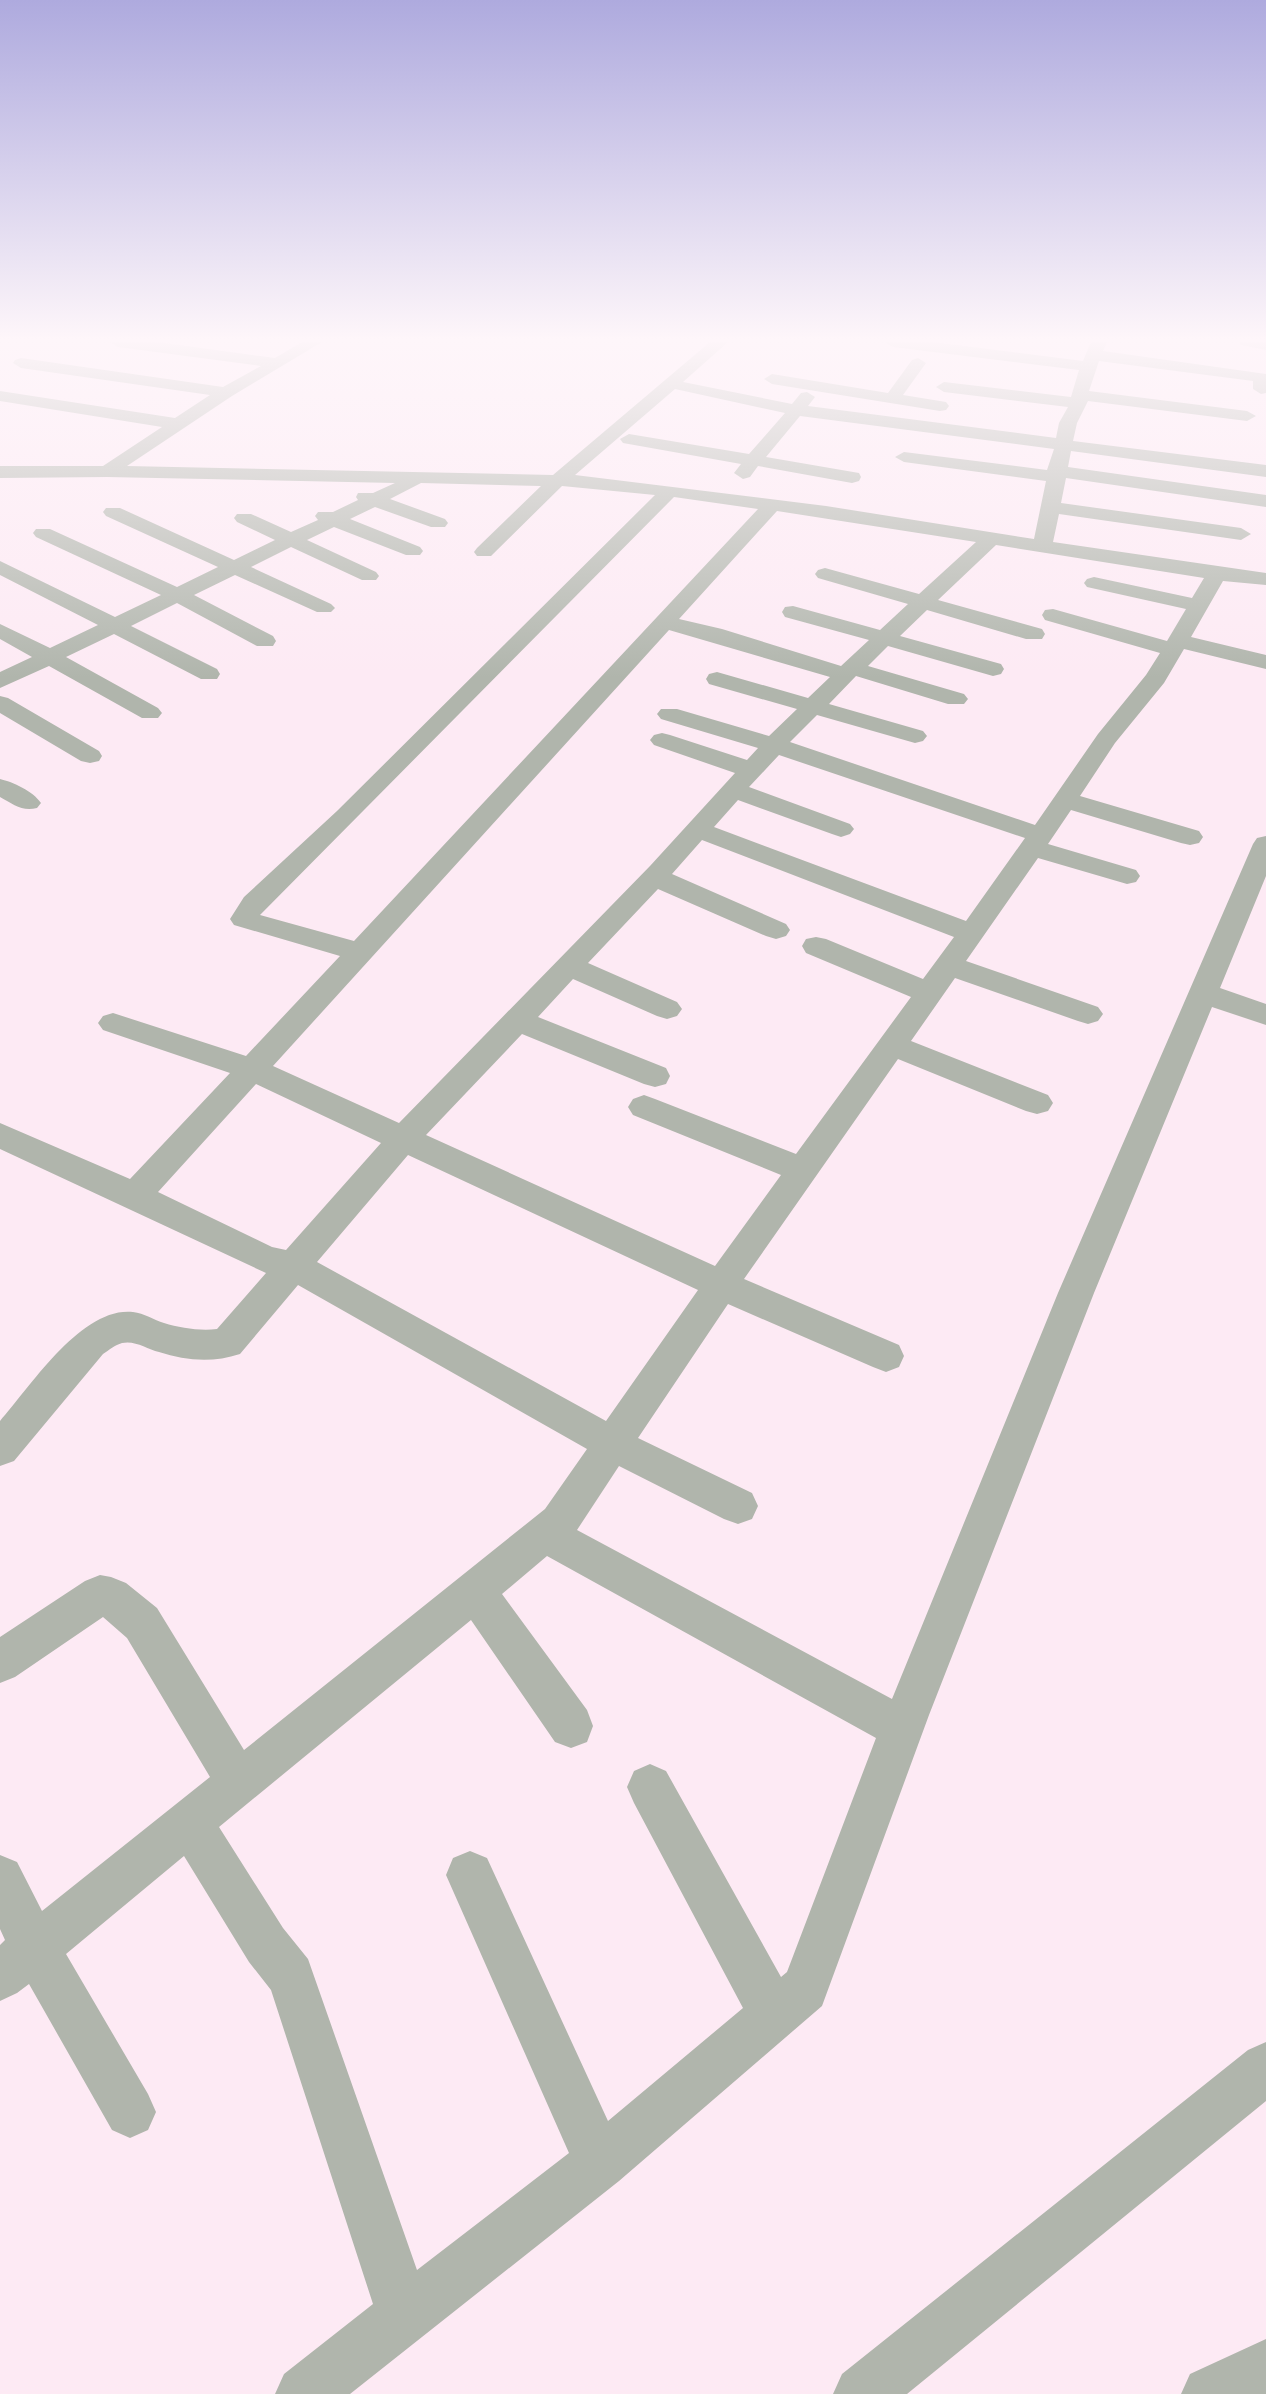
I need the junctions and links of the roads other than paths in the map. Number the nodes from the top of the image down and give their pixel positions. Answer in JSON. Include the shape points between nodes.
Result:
{"nodes":[{"id":1,"x":133,"y":454,"type":"edge"},
{"id":2,"x":590,"y":454,"type":"edge"},
{"id":3,"x":717,"y":454,"type":"edge"},
{"id":4,"x":759,"y":454,"type":"edge"},
{"id":5,"x":993,"y":454,"type":"edge"},
{"id":6,"x":1009,"y":454,"type":"edge"},
{"id":7,"x":1059,"y":454,"type":"edge"},
{"id":8,"x":904,"y":457,"type":"dead end"},
{"id":9,"x":754,"y":460,"type":"junction"},
{"id":10,"x":1059,"y":464,"type":"junction"},
{"id":11,"x":107,"y":471,"type":"junction"},
{"id":12,"x":1266,"y":471,"type":"edge"},
{"id":13,"x":0,"y":472,"type":"edge"},
{"id":14,"x":852,"y":477,"type":"dead end"},
{"id":15,"x":412,"y":478,"type":"junction"},
{"id":16,"x":558,"y":481,"type":"junction"},
{"id":17,"x":670,"y":491,"type":"junction"},
{"id":18,"x":721,"y":498,"type":"junction"},
{"id":19,"x":369,"y":499,"type":"junction"},
{"id":20,"x":1266,"y":501,"type":"edge"},
{"id":21,"x":772,"y":505,"type":"junction"},
{"id":22,"x":1049,"y":507,"type":"junction"},
{"id":23,"x":113,"y":512,"type":"dead end"},
{"id":24,"x":244,"y":518,"type":"dead end"},
{"id":25,"x":329,"y":518,"type":"junction"},
{"id":26,"x":438,"y":523,"type":"dead end"},
{"id":27,"x":43,"y":533,"type":"dead end"},
{"id":28,"x":1241,"y":534,"type":"dead end"},
{"id":29,"x":287,"y":538,"type":"junction"},
{"id":30,"x":991,"y":539,"type":"junction"},
{"id":31,"x":1042,"y":547,"type":"junction"},
{"id":32,"x":412,"y":551,"type":"dead end"},
{"id":33,"x":484,"y":552,"type":"dead end"},
{"id":34,"x":232,"y":565,"type":"junction"},
{"id":35,"x":0,"y":567,"type":"edge"},
{"id":36,"x":825,"y":574,"type":"dead end"},
{"id":37,"x":1217,"y":574,"type":"junction"},
{"id":38,"x":369,"y":576,"type":"dead end"},
{"id":39,"x":1266,"y":579,"type":"edge"},
{"id":40,"x":1094,"y":583,"type":"dead end"},
{"id":41,"x":173,"y":593,"type":"junction"},
{"id":42,"x":923,"y":603,"type":"junction"},
{"id":43,"x":1199,"y":607,"type":"junction"},
{"id":44,"x":324,"y":608,"type":"dead end"},
{"id":45,"x":793,"y":612,"type":"dead end"},
{"id":46,"x":1053,"y":615,"type":"dead end"},
{"id":47,"x":664,"y":622,"type":"junction"},
{"id":48,"x":111,"y":623,"type":"junction"},
{"id":49,"x":0,"y":630,"type":"edge"},
{"id":50,"x":1034,"y":634,"type":"dead end"},
{"id":51,"x":886,"y":637,"type":"junction"},
{"id":52,"x":265,"y":641,"type":"dead end"},
{"id":53,"x":1177,"y":645,"type":"junction"},
{"id":54,"x":45,"y":655,"type":"junction"},
{"id":55,"x":1266,"y":662,"type":"edge"},
{"id":56,"x":993,"y":669,"type":"dead end"},
{"id":57,"x":848,"y":671,"type":"junction"},
{"id":58,"x":0,"y":673,"type":"edge"},
{"id":59,"x":209,"y":674,"type":"dead end"},
{"id":60,"x":717,"y":679,"type":"dead end"},
{"id":61,"x":0,"y":681,"type":"edge"},
{"id":62,"x":956,"y":699,"type":"dead end"},
{"id":63,"x":0,"y":703,"type":"edge"},
{"id":64,"x":813,"y":707,"type":"junction"},
{"id":65,"x":150,"y":713,"type":"dead end"},
{"id":66,"x":669,"y":714,"type":"dead end"},
{"id":67,"x":915,"y":736,"type":"dead end"},
{"id":68,"x":662,"y":740,"type":"dead end"},
{"id":69,"x":774,"y":745,"type":"junction"},
{"id":70,"x":90,"y":757,"type":"dead end"},
{"id":71,"x":742,"y":780,"type":"junction"},
{"id":72,"x":0,"y":786,"type":"edge"},
{"id":73,"x":1065,"y":800,"type":"junction"},
{"id":74,"x":28,"y":803,"type":"dead end"},
{"id":75,"x":841,"y":829,"type":"dead end"},
{"id":76,"x":698,"y":830,"type":"junction"},
{"id":77,"x":1190,"y":837,"type":"dead end"},
{"id":78,"x":1036,"y":842,"type":"junction"},
{"id":79,"x":1266,"y":844,"type":"edge"},
{"id":80,"x":1127,"y":876,"type":"dead end"},
{"id":81,"x":655,"y":877,"type":"junction"},
{"id":82,"x":776,"y":930,"type":"dead end"},
{"id":83,"x":971,"y":933,"type":"junction"},
{"id":84,"x":816,"y":946,"type":"dead end"},
{"id":85,"x":360,"y":952,"type":"junction"},
{"id":86,"x":569,"y":967,"type":"junction"},
{"id":87,"x":939,"y":979,"type":"junction"},
{"id":88,"x":1204,"y":993,"type":"junction"},
{"id":89,"x":667,"y":1009,"type":"dead end"},
{"id":90,"x":1088,"y":1014,"type":"dead end"},
{"id":91,"x":1266,"y":1015,"type":"edge"},
{"id":92,"x":517,"y":1020,"type":"junction"},
{"id":93,"x":113,"y":1023,"type":"dead end"},
{"id":94,"x":892,"y":1045,"type":"junction"},
{"id":95,"x":251,"y":1069,"type":"junction"},
{"id":96,"x":655,"y":1076,"type":"dead end"},
{"id":97,"x":1037,"y":1103,"type":"dead end"},
{"id":98,"x":644,"y":1107,"type":"dead end"},
{"id":99,"x":0,"y":1135,"type":"edge"},
{"id":100,"x":404,"y":1138,"type":"junction"},
{"id":101,"x":803,"y":1170,"type":"junction"},
{"id":102,"x":135,"y":1196,"type":"junction"},
{"id":103,"x":294,"y":1266,"type":"junction"},
{"id":104,"x":721,"y":1284,"type":"junction"},
{"id":105,"x":886,"y":1356,"type":"dead end"},
{"id":106,"x":611,"y":1443,"type":"junction"},
{"id":107,"x":0,"y":1449,"type":"edge"},
{"id":108,"x":738,"y":1506,"type":"dead end"},
{"id":109,"x":545,"y":1534,"type":"junction"},
{"id":110,"x":475,"y":1591,"type":"junction"},
{"id":111,"x":0,"y":1662,"type":"edge"},
{"id":112,"x":571,"y":1726,"type":"dead end"},
{"id":113,"x":902,"y":1728,"type":"junction"},
{"id":114,"x":239,"y":1784,"type":"junction"},
{"id":115,"x":650,"y":1787,"type":"dead end"},
{"id":116,"x":190,"y":1823,"type":"junction"},
{"id":117,"x":470,"y":1875,"type":"dead end"},
{"id":118,"x":0,"y":1879,"type":"edge"},
{"id":119,"x":18,"y":1962,"type":"edge"},
{"id":120,"x":774,"y":2015,"type":"junction"},
{"id":121,"x":1266,"y":2068,"type":"edge"},
{"id":122,"x":130,"y":2112,"type":"dead end"},
{"id":123,"x":600,"y":2162,"type":"junction"},
{"id":124,"x":405,"y":2315,"type":"junction"},
{"id":125,"x":1266,"y":2368,"type":"edge"},
{"id":126,"x":304,"y":2394,"type":"edge"},
{"id":127,"x":862,"y":2394,"type":"edge"},
{"id":128,"x":1210,"y":2394,"type":"edge"}],
"edges":[{"from":1,"to":11,"type":"street"},
{"from":2,"to":16,"type":"street"},
{"from":3,"to":9,"type":"street"},
{"from":4,"to":9,"type":"street"},
{"from":5,"to":10,"type":"street"},
{"from":6,"to":10,"type":"street"},
{"from":7,"to":10,"type":"street"},
{"from":8,"to":10,"type":"street"},
{"from":9,"to":14,"type":"street"},
{"from":9,"to":18,"type":"street"},
{"from":10,"to":12,"type":"street"},
{"from":10,"to":20,"type":"street"},
{"from":10,"to":22,"type":"street"},
{"from":11,"to":13,"type":"street"},
{"from":11,"to":15,"type":"street"},
{"from":15,"to":16,"type":"street"},
{"from":15,"to":19,"type":"street"},
{"from":16,"to":17,"type":"street"},
{"from":16,"to":33,"type":"street"},
{"from":17,"to":18,"type":"street"},
{"from":17,"to":85,"type":"street","via":[[254,903],[244,919]]},
{"from":18,"to":21,"type":"street"},
{"from":19,"to":25,"type":"street"},
{"from":19,"to":26,"type":"street"},
{"from":21,"to":30,"type":"street"},
{"from":21,"to":47,"type":"street"},
{"from":22,"to":28,"type":"street"},
{"from":22,"to":31,"type":"street"},
{"from":23,"to":34,"type":"street"},
{"from":24,"to":29,"type":"street"},
{"from":25,"to":29,"type":"street"},
{"from":25,"to":32,"type":"street"},
{"from":27,"to":41,"type":"street"},
{"from":29,"to":34,"type":"street"},
{"from":29,"to":38,"type":"street"},
{"from":30,"to":31,"type":"street"},
{"from":30,"to":42,"type":"street"},
{"from":31,"to":37,"type":"street"},
{"from":34,"to":41,"type":"street"},
{"from":34,"to":44,"type":"street"},
{"from":35,"to":48,"type":"street"},
{"from":36,"to":42,"type":"street"},
{"from":37,"to":39,"type":"street"},
{"from":37,"to":43,"type":"street"},
{"from":40,"to":43,"type":"street"},
{"from":41,"to":48,"type":"street"},
{"from":41,"to":52,"type":"street"},
{"from":42,"to":50,"type":"street"},
{"from":42,"to":51,"type":"street"},
{"from":43,"to":53,"type":"street"},
{"from":45,"to":51,"type":"street"},
{"from":46,"to":53,"type":"street"},
{"from":47,"to":57,"type":"street"},
{"from":47,"to":85,"type":"street"},
{"from":48,"to":54,"type":"street"},
{"from":48,"to":59,"type":"street"},
{"from":49,"to":54,"type":"street"},
{"from":51,"to":56,"type":"street"},
{"from":51,"to":57,"type":"street"},
{"from":53,"to":55,"type":"street"},
{"from":53,"to":73,"type":"street"},
{"from":54,"to":58,"type":"street"},
{"from":54,"to":61,"type":"street"},
{"from":54,"to":65,"type":"street"},
{"from":57,"to":62,"type":"street"},
{"from":57,"to":64,"type":"street"},
{"from":60,"to":64,"type":"street"},
{"from":63,"to":70,"type":"street"},
{"from":64,"to":67,"type":"street"},
{"from":64,"to":69,"type":"street"},
{"from":66,"to":69,"type":"street"},
{"from":68,"to":71,"type":"street"},
{"from":69,"to":71,"type":"street"},
{"from":69,"to":78,"type":"street"},
{"from":71,"to":75,"type":"street"},
{"from":71,"to":76,"type":"street"},
{"from":72,"to":74,"type":"street"},
{"from":73,"to":77,"type":"street"},
{"from":73,"to":78,"type":"street"},
{"from":76,"to":81,"type":"street"},
{"from":76,"to":83,"type":"street"},
{"from":78,"to":80,"type":"street"},
{"from":78,"to":83,"type":"street"},
{"from":79,"to":88,"type":"street"},
{"from":81,"to":82,"type":"street"},
{"from":81,"to":86,"type":"street"},
{"from":83,"to":87,"type":"street"},
{"from":84,"to":87,"type":"street"},
{"from":85,"to":95,"type":"street"},
{"from":86,"to":89,"type":"street"},
{"from":86,"to":92,"type":"street"},
{"from":87,"to":90,"type":"street"},
{"from":87,"to":94,"type":"street"},
{"from":88,"to":91,"type":"street"},
{"from":88,"to":113,"type":"street","via":[[1071,1306]]},
{"from":92,"to":96,"type":"street"},
{"from":92,"to":100,"type":"street"},
{"from":93,"to":95,"type":"street"},
{"from":94,"to":97,"type":"street"},
{"from":94,"to":101,"type":"street"},
{"from":95,"to":100,"type":"street"},
{"from":95,"to":102,"type":"street"},
{"from":98,"to":101,"type":"street"},
{"from":99,"to":102,"type":"street"},
{"from":100,"to":103,"type":"street"},
{"from":100,"to":104,"type":"street"},
{"from":101,"to":104,"type":"street"},
{"from":102,"to":103,"type":"street","via":[[265,1259]]},
{"from":103,"to":106,"type":"street"},
{"from":103,"to":107,"type":"street","via":[[227,1343],[205,1346],[133,1327],[113,1329],[90,1343]]},
{"from":104,"to":105,"type":"street"},
{"from":104,"to":106,"type":"street"},
{"from":106,"to":108,"type":"street"},
{"from":106,"to":109,"type":"street","via":[[559,1522]]},
{"from":109,"to":110,"type":"street"},
{"from":109,"to":113,"type":"street"},
{"from":110,"to":112,"type":"street"},
{"from":110,"to":114,"type":"street"},
{"from":111,"to":114,"type":"street","via":[[100,1595],[111,1597],[142,1623]]},
{"from":113,"to":120,"type":"street","via":[[805,1989]]},
{"from":114,"to":116,"type":"street"},
{"from":115,"to":120,"type":"street"},
{"from":116,"to":119,"type":"street"},
{"from":116,"to":124,"type":"street","via":[[266,1945],[291,1976]]},
{"from":117,"to":123,"type":"street"},
{"from":118,"to":119,"type":"street"},
{"from":119,"to":122,"type":"street"},
{"from":120,"to":123,"type":"street"},
{"from":121,"to":127,"type":"street"},
{"from":123,"to":124,"type":"street"},
{"from":124,"to":126,"type":"street"},
{"from":125,"to":128,"type":"street"}]}
